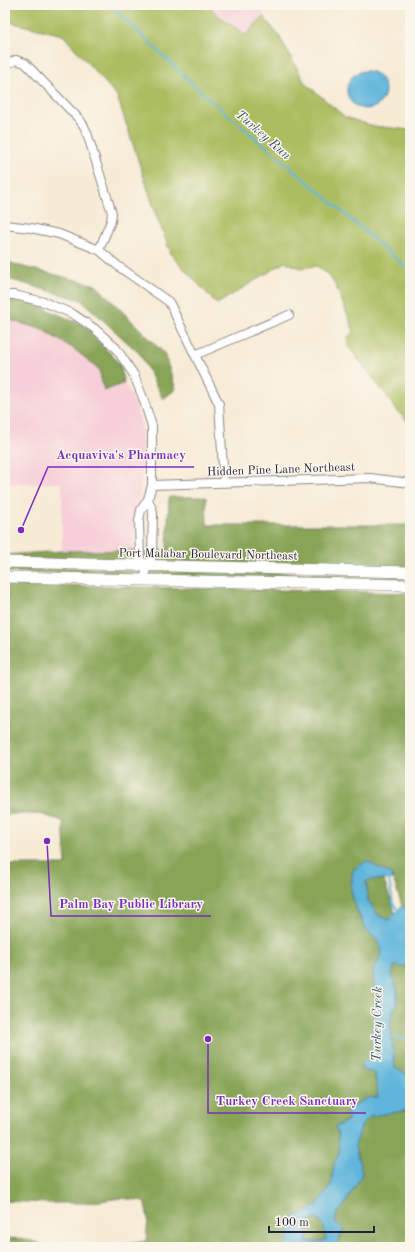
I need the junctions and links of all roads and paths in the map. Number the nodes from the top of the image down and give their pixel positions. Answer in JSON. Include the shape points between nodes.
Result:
{"nodes":[{"id":1,"x":5,"y":64,"type":"edge"},
{"id":2,"x":5,"y":225,"type":"edge"},
{"id":3,"x":99,"y":250,"type":"junction"},
{"id":4,"x":5,"y":295,"type":"edge"},
{"id":5,"x":289,"y":315,"type":"dead end"},
{"id":6,"x":195,"y":355,"type":"junction"},
{"id":7,"x":224,"y":483,"type":"junction"},
{"id":8,"x":410,"y":483,"type":"edge"},
{"id":9,"x":152,"y":485,"type":"junction"},
{"id":10,"x":148,"y":499,"type":"junction"},
{"id":11,"x":5,"y":562,"type":"edge"},
{"id":12,"x":146,"y":566,"type":"junction"},
{"id":13,"x":410,"y":572,"type":"edge"},
{"id":14,"x":5,"y":576,"type":"edge"},
{"id":15,"x":146,"y":580,"type":"junction"},
{"id":16,"x":410,"y":585,"type":"edge"}],
"edges":[{"from":1,"to":3,"type":"street","via":[[16,60],[25,63],[79,119],[87,133],[112,213]]},
{"from":2,"to":3,"type":"street","via":[[59,234]]},
{"from":3,"to":6,"type":"street","via":[[168,302]]},
{"from":4,"to":9,"type":"street","via":[[44,302],[74,314],[116,348],[134,375],[152,426]]},
{"from":5,"to":6,"type":"street"},
{"from":6,"to":7,"type":"street","via":[[219,404]]},
{"from":7,"to":8,"type":"street","name":"Hidden Pine Lane Northeast","via":[[370,478]]},
{"from":7,"to":9,"type":"street","name":"Hidden Pine Lane Northeast"},
{"from":9,"to":10,"type":"street"},
{"from":10,"to":12,"type":"street","via":[[153,512],[152,555]]},
{"from":10,"to":12,"type":"street","via":[[141,510],[139,521],[140,559]]},
{"from":11,"to":12,"type":"street","name":"Port Malabar Boulevard Northeast"},
{"from":12,"to":13,"type":"street","name":"Port Malabar Boulevard Northeast"},
{"from":12,"to":15,"type":"street"},
{"from":14,"to":15,"type":"street"},
{"from":15,"to":16,"type":"street"}]}
